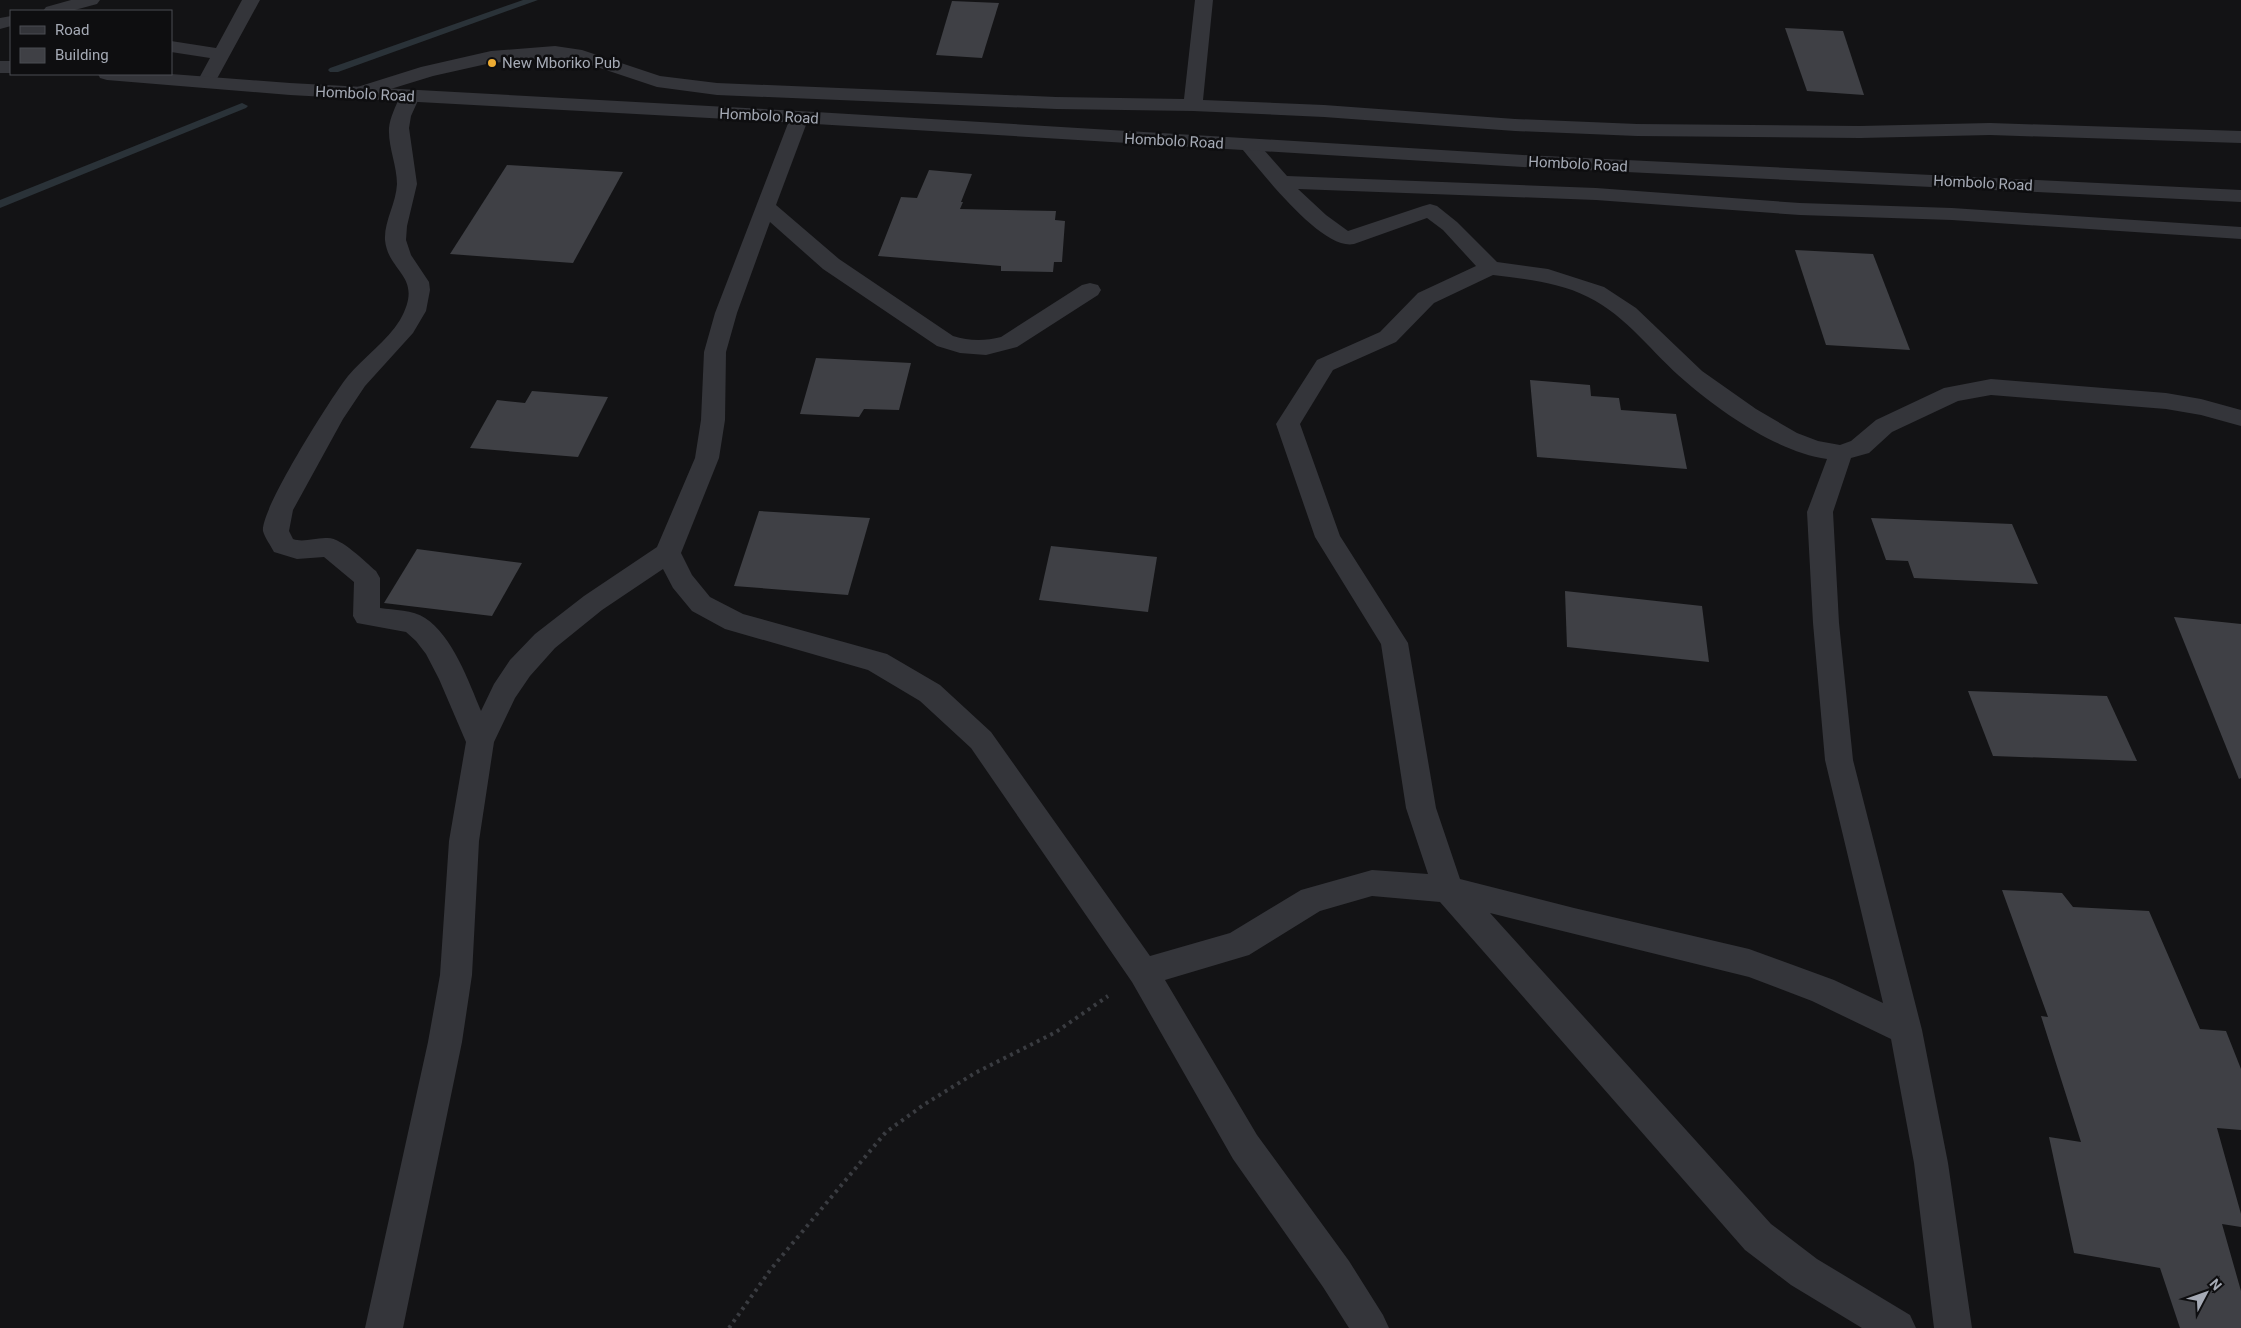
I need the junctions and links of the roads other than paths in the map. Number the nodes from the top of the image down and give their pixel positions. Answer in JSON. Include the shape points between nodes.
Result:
{"nodes":[{"id":1,"x":91,"y":0,"type":"edge"},
{"id":2,"x":251,"y":0,"type":"edge"},
{"id":3,"x":1204,"y":0,"type":"edge"},
{"id":4,"x":56,"y":10,"type":"edge"},
{"id":5,"x":172,"y":46,"type":"edge"},
{"id":6,"x":220,"y":54,"type":"junction"},
{"id":7,"x":119,"y":75,"type":"edge"},
{"id":8,"x":206,"y":82,"type":"junction"},
{"id":9,"x":358,"y":93,"type":"junction"},
{"id":10,"x":410,"y":96,"type":"junction"},
{"id":11,"x":1193,"y":105,"type":"junction"},
{"id":12,"x":799,"y":117,"type":"junction"},
{"id":13,"x":2241,"y":137,"type":"edge"},
{"id":14,"x":1249,"y":145,"type":"junction"},
{"id":15,"x":1282,"y":182,"type":"junction"},
{"id":16,"x":2241,"y":196,"type":"edge"},
{"id":17,"x":765,"y":206,"type":"junction"},
{"id":18,"x":2241,"y":233,"type":"edge"},
{"id":19,"x":1490,"y":268,"type":"junction"},
{"id":20,"x":1090,"y":290,"type":"dead end"},
{"id":21,"x":2241,"y":418,"type":"edge"},
{"id":22,"x":1841,"y":453,"type":"junction"},
{"id":23,"x":668,"y":553,"type":"junction"},
{"id":24,"x":480,"y":742,"type":"junction"},
{"id":25,"x":1448,"y":889,"type":"junction"},
{"id":26,"x":1143,"y":972,"type":"junction"},
{"id":27,"x":1906,"y":1030,"type":"junction"},
{"id":28,"x":384,"y":1328,"type":"edge"},
{"id":29,"x":1370,"y":1328,"type":"edge"},
{"id":30,"x":1897,"y":1328,"type":"edge"},
{"id":31,"x":1952,"y":1328,"type":"edge"}],
"edges":[{"from":1,"to":4,"type":"street"},
{"from":2,"to":6,"type":"street"},
{"from":3,"to":11,"type":"street"},
{"from":5,"to":6,"type":"street"},
{"from":6,"to":8,"type":"street"},
{"from":7,"to":8,"type":"street","name":"Hombolo Road"},
{"from":8,"to":9,"type":"street","name":"Hombolo Road"},
{"from":9,"to":10,"type":"street","name":"Hombolo Road"},
{"from":9,"to":11,"type":"street","via":[[428,71],[491,57],[554,52],[575,54],[657,81],[717,89],[1056,103]]},
{"from":10,"to":12,"type":"street","name":"Hombolo Road"},
{"from":10,"to":24,"type":"street","via":[[401,115],[399,130],[407,174],[396,236],[401,255],[420,287],[415,315],[345,395],[280,510],[276,531],[283,545],[296,550],[329,547],[367,578],[366,616],[415,624],[443,659]]},
{"from":11,"to":13,"type":"street","via":[[1637,130],[1860,132],[1990,129]]},
{"from":12,"to":14,"type":"street","name":"Hombolo Road"},
{"from":12,"to":17,"type":"street"},
{"from":14,"to":15,"type":"street"},
{"from":14,"to":16,"type":"street","name":"Hombolo Road"},
{"from":15,"to":18,"type":"street","via":[[1587,193],[1800,209],[1952,214]]},
{"from":15,"to":19,"type":"street","via":[[1312,216],[1346,239],[1430,210]]},
{"from":17,"to":20,"type":"street","via":[[831,264],[945,341],[960,346],[986,348],[1009,342]]},
{"from":17,"to":23,"type":"street","via":[[726,313],[716,352],[708,458]]},
{"from":19,"to":22,"type":"street","via":[[1548,276],[1596,292],[1628,313],[1694,376],[1748,415],[1788,439],[1815,449]]},
{"from":19,"to":25,"type":"street","via":[[1426,298],[1388,337],[1325,365],[1288,424],[1328,537],[1394,643],[1421,808]]},
{"from":21,"to":22,"type":"street","via":[[2166,401],[1991,387],[1952,394],[1884,426],[1860,447]]},
{"from":22,"to":27,"type":"street","via":[[1820,512],[1826,623],[1840,760]]},
{"from":23,"to":24,"type":"street","via":[[593,602],[545,641],[520,668],[504,692]]},
{"from":23,"to":26,"type":"street","via":[[682,581],[701,604],[735,622],[878,662],[930,693],[981,740]]},
{"from":24,"to":28,"type":"street","via":[[464,841],[456,976]]},
{"from":25,"to":26,"type":"street","via":[[1372,882],[1312,900],[1238,945]]},
{"from":25,"to":27,"type":"street","via":[[1749,963],[1823,990]]},
{"from":25,"to":30,"type":"street","via":[[1758,1237],[1804,1272]]},
{"from":26,"to":29,"type":"street","via":[[1246,1147]]},
{"from":27,"to":31,"type":"street","via":[[1931,1163]]}]}
